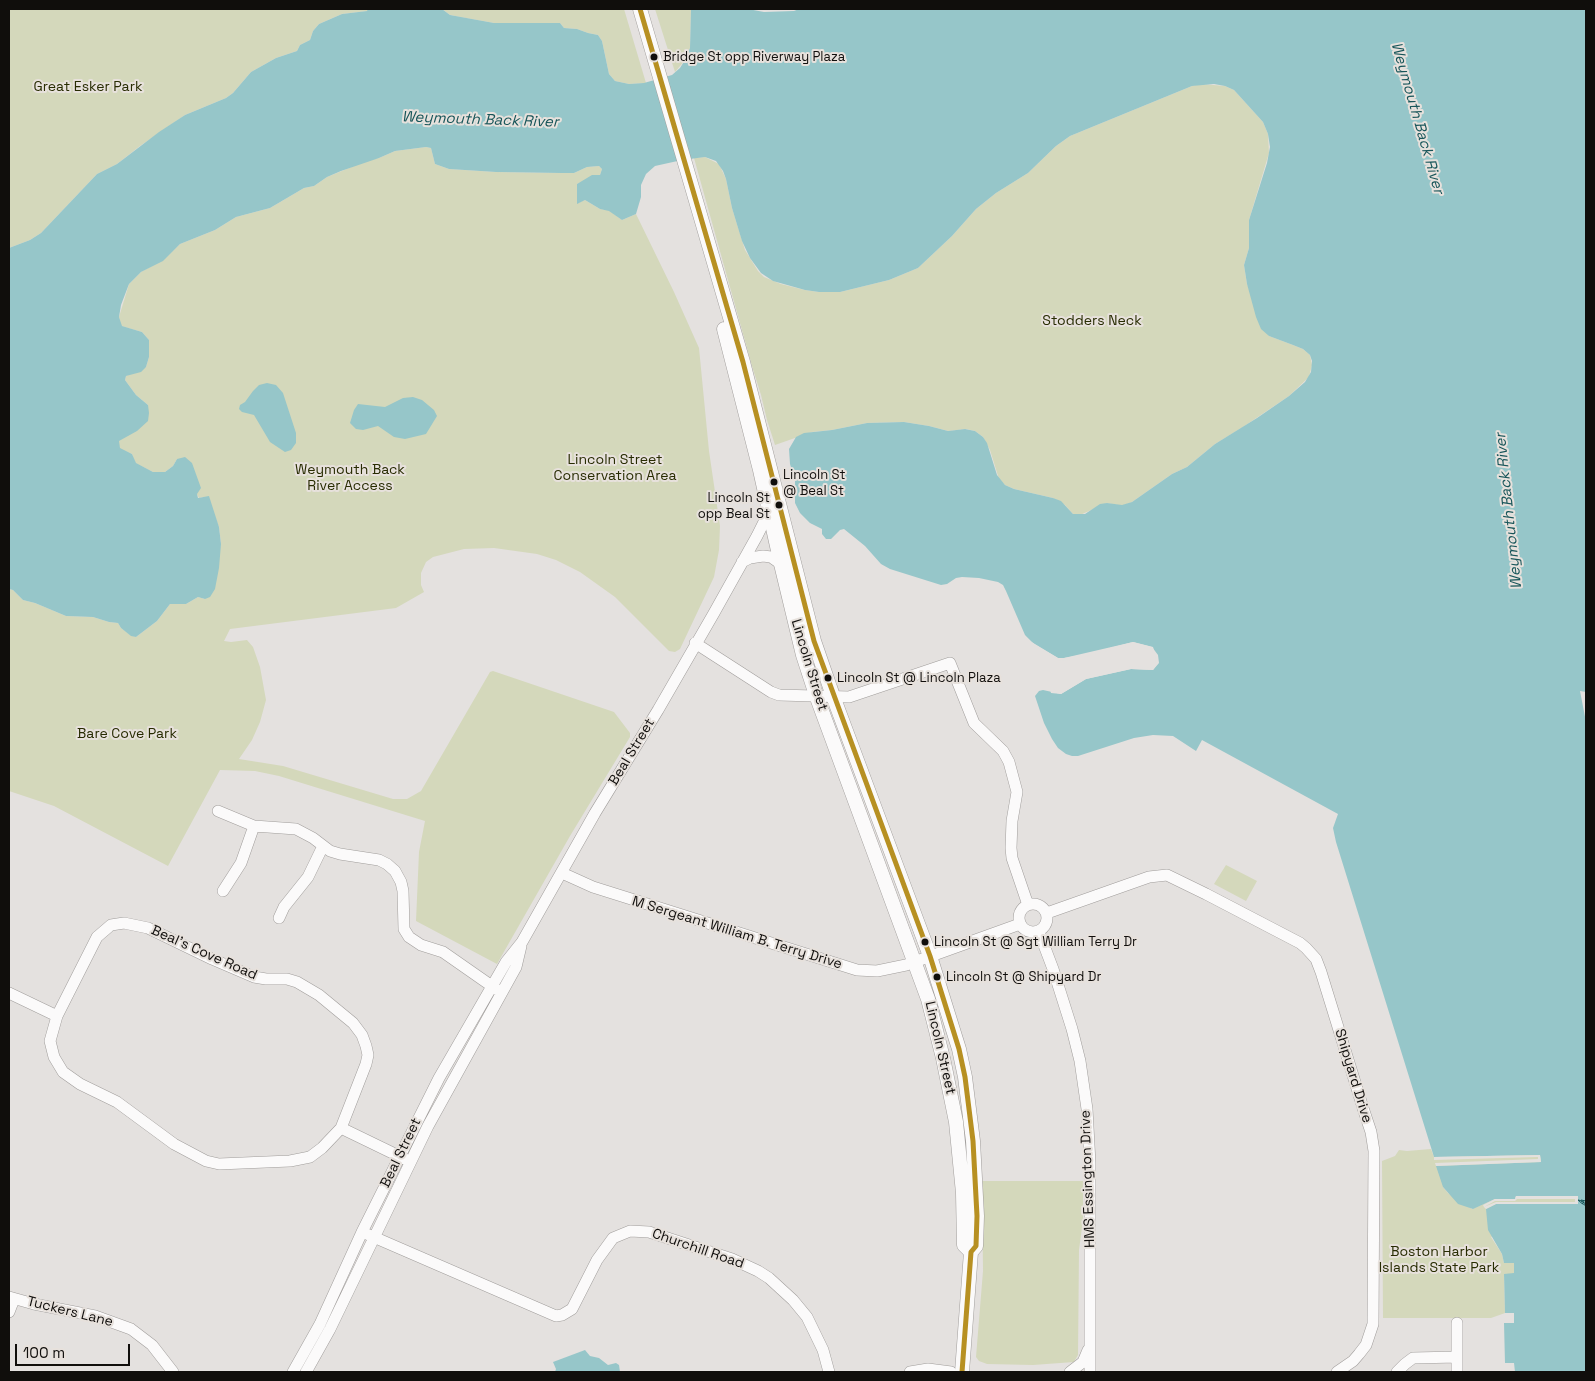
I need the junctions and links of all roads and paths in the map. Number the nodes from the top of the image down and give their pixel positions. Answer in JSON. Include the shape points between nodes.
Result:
{"nodes":[{"id":1,"x":632,"y":9,"type":"edge"},
{"id":2,"x":640,"y":9,"type":"edge"},
{"id":3,"x":654,"y":70,"type":"junction"},
{"id":4,"x":683,"y":168,"type":"junction"},
{"id":5,"x":766,"y":499,"type":"junction"},
{"id":6,"x":742,"y":562,"type":"junction"},
{"id":7,"x":781,"y":564,"type":"junction"},
{"id":8,"x":696,"y":643,"type":"junction"},
{"id":9,"x":816,"y":695,"type":"junction"},
{"id":10,"x":833,"y":696,"type":"junction"},
{"id":11,"x":218,"y":811,"type":"dead end"},
{"id":12,"x":254,"y":826,"type":"junction"},
{"id":13,"x":323,"y":846,"type":"junction"},
{"id":14,"x":562,"y":873,"type":"junction"},
{"id":15,"x":223,"y":891,"type":"dead end"},
{"id":16,"x":1028,"y":905,"type":"junction"},
{"id":17,"x":1047,"y":913,"type":"junction"},
{"id":18,"x":279,"y":918,"type":"dead end"},
{"id":19,"x":1020,"y":924,"type":"junction"},
{"id":20,"x":1038,"y":932,"type":"junction"},
{"id":21,"x":522,"y":942,"type":"junction"},
{"id":22,"x":930,"y":956,"type":"junction"},
{"id":23,"x":915,"y":961,"type":"junction"},
{"id":24,"x":492,"y":985,"type":"junction"},
{"id":25,"x":502,"y":992,"type":"junction"},
{"id":26,"x":9,"y":993,"type":"edge"},
{"id":27,"x":57,"y":1016,"type":"junction"},
{"id":28,"x":341,"y":1128,"type":"junction"},
{"id":29,"x":399,"y":1156,"type":"junction"},
{"id":30,"x":410,"y":1161,"type":"junction"},
{"id":31,"x":362,"y":1232,"type":"junction"},
{"id":32,"x":374,"y":1237,"type":"junction"},
{"id":33,"x":971,"y":1252,"type":"junction"},
{"id":34,"x":12,"y":1298,"type":"edge"},
{"id":35,"x":9,"y":1312,"type":"edge"},
{"id":36,"x":1457,"y":1324,"type":"dead end"},
{"id":37,"x":1090,"y":1343,"type":"junction"},
{"id":38,"x":1457,"y":1357,"type":"junction"},
{"id":39,"x":173,"y":1372,"type":"edge"},
{"id":40,"x":293,"y":1372,"type":"edge"},
{"id":41,"x":306,"y":1372,"type":"edge"},
{"id":42,"x":829,"y":1372,"type":"edge"},
{"id":43,"x":910,"y":1372,"type":"edge"},
{"id":44,"x":951,"y":1372,"type":"edge"},
{"id":45,"x":962,"y":1372,"type":"edge"},
{"id":46,"x":1070,"y":1372,"type":"edge"},
{"id":47,"x":1090,"y":1372,"type":"edge"},
{"id":48,"x":1337,"y":1372,"type":"edge"},
{"id":49,"x":1397,"y":1372,"type":"edge"},
{"id":50,"x":1457,"y":1372,"type":"edge"}],
"edges":[{"from":1,"to":3,"type":"main road"},
{"from":2,"to":3,"type":"main road"},
{"from":3,"to":4,"type":"main road","name":"Lincoln Street"},
{"from":4,"to":5,"type":"main road","name":"Lincoln Street"},
{"from":4,"to":10,"type":"main road","name":"Lincoln Street","via":[[743,362],[814,641]]},
{"from":5,"to":6,"type":"street","name":"Beal Street","via":[[764,522]]},
{"from":5,"to":7,"type":"main road","name":"Lincoln Street"},
{"from":6,"to":7,"type":"street","via":[[764,556]]},
{"from":6,"to":8,"type":"street","name":"Beal Street"},
{"from":7,"to":9,"type":"main road","name":"Lincoln Street"},
{"from":8,"to":9,"type":"street","via":[[771,692]]},
{"from":8,"to":14,"type":"street","name":"Beal Street"},
{"from":9,"to":10,"type":"street"},
{"from":9,"to":23,"type":"main road","name":"Lincoln Street"},
{"from":10,"to":16,"type":"street","via":[[849,697],[950,663],[974,723],[1009,762],[1017,792],[1010,848]]},
{"from":10,"to":22,"type":"main road","name":"Lincoln Street"},
{"from":11,"to":12,"type":"street"},
{"from":12,"to":13,"type":"street","via":[[296,829]]},
{"from":12,"to":15,"type":"street","via":[[241,863]]},
{"from":13,"to":18,"type":"street","via":[[308,877]]},
{"from":13,"to":24,"type":"street","via":[[340,854],[387,864],[401,882],[404,930],[409,937],[443,952]]},
{"from":14,"to":21,"type":"street","name":"Beal Street"},
{"from":14,"to":23,"type":"street","name":"M Sergeant William B. Terry Drive","via":[[593,887],[857,970],[877,971]]},
{"from":16,"to":17,"type":"street","via":[[1037,904]]},
{"from":16,"to":19,"type":"street","via":[[1019,915]]},
{"from":17,"to":20,"type":"street","via":[[1047,923]]},
{"from":17,"to":48,"type":"street","name":"Shipyard Drive","via":[[1161,875],[1172,877],[1300,943],[1312,954],[1321,972],[1371,1132],[1374,1151],[1374,1324],[1366,1345],[1353,1361]]},
{"from":19,"to":20,"type":"street","via":[[1026,931]]},
{"from":19,"to":22,"type":"street","name":"M Sergeant William B. Terry Drive"},
{"from":20,"to":37,"type":"street","name":"HMS Essington Drive","via":[[1072,1029],[1087,1109]]},
{"from":21,"to":24,"type":"street","name":"Beal Street"},
{"from":21,"to":25,"type":"street","name":"Beal Street","via":[[516,967]]},
{"from":22,"to":23,"type":"street","name":"M Sergeant William B. Terry Drive"},
{"from":22,"to":33,"type":"main road","name":"Lincoln Street","via":[[959,1049],[969,1101],[977,1216],[976,1246]]},
{"from":23,"to":33,"type":"main road","name":"Lincoln Street","via":[[928,999],[950,1089],[960,1158],[964,1245]]},
{"from":24,"to":25,"type":"street"},
{"from":24,"to":29,"type":"street","name":"Beal Street"},
{"from":25,"to":30,"type":"street","name":"Beal Street"},
{"from":26,"to":27,"type":"street"},
{"from":27,"to":28,"type":"street","name":"Beal's Cove Road","via":[[50,1041],[63,1072],[117,1102],[174,1144],[206,1161],[219,1164],[310,1157]]},
{"from":27,"to":28,"type":"street","name":"Beal's Cove Road","via":[[97,937],[111,925],[124,923],[148,928],[254,977],[297,982],[319,995],[352,1023],[366,1046],[366,1064]]},
{"from":28,"to":29,"type":"street"},
{"from":29,"to":30,"type":"street"},
{"from":29,"to":31,"type":"street","name":"Beal Street"},
{"from":30,"to":32,"type":"street","name":"Beal Street"},
{"from":31,"to":32,"type":"street","name":"Churchill Road"},
{"from":31,"to":40,"type":"street","name":"Beal Street","via":[[320,1324]]},
{"from":32,"to":41,"type":"street","name":"Beal Street"},
{"from":32,"to":42,"type":"street","name":"Churchill Road","via":[[556,1316],[572,1309],[597,1260],[613,1238],[630,1231],[649,1232],[732,1259],[769,1278],[807,1317],[823,1350]]},
{"from":33,"to":45,"type":"main road","name":"Lincoln Street"},
{"from":34,"to":35,"type":"street"},
{"from":34,"to":39,"type":"street","name":"Tuckers Lane","via":[[95,1316],[131,1329],[152,1345]]},
{"from":36,"to":38,"type":"street"},
{"from":37,"to":46,"type":"street","via":[[1083,1362]]},
{"from":37,"to":47,"type":"street","name":"HMS Essington Drive"},
{"from":38,"to":49,"type":"street","via":[[1413,1358]]},
{"from":38,"to":50,"type":"street"},
{"from":43,"to":44,"type":"street","via":[[928,1369]]}]}
